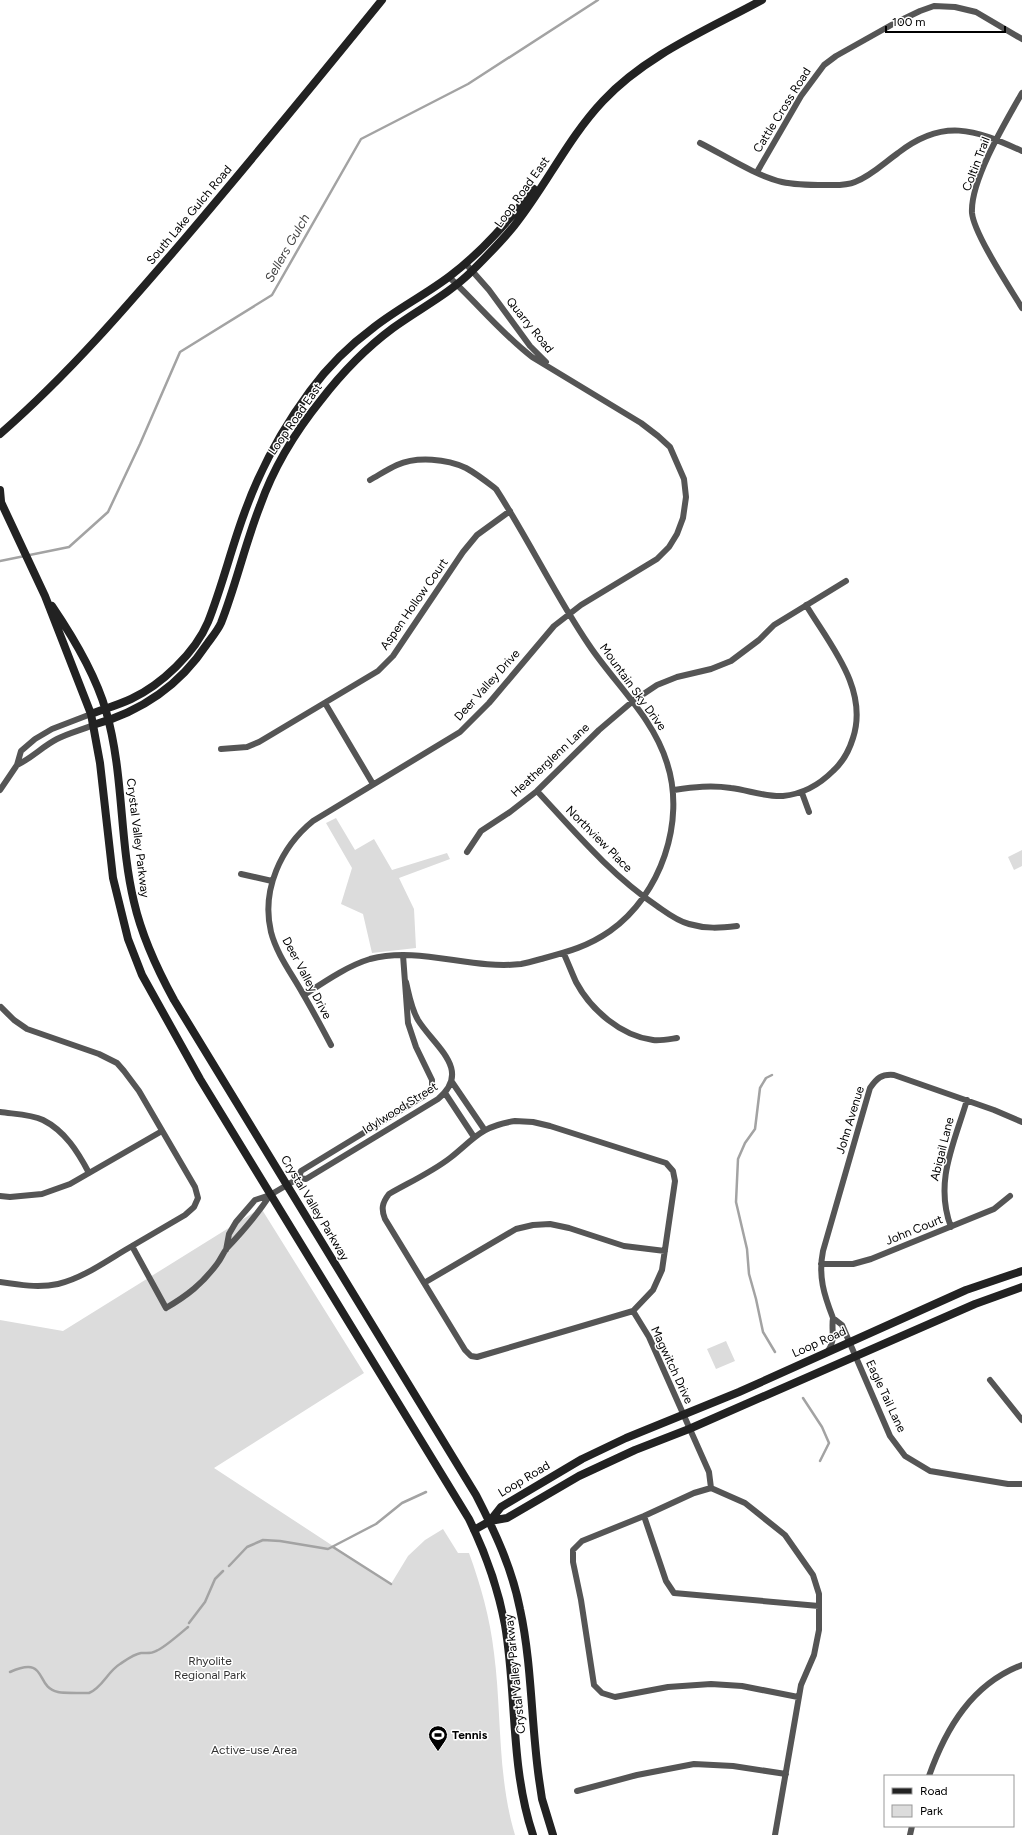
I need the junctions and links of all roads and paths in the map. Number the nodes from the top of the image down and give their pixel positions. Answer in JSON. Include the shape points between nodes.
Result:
{"nodes":[{"id":1,"x":382,"y":0,"type":"edge"},
{"id":2,"x":762,"y":0,"type":"edge"},
{"id":3,"x":1022,"y":40,"type":"edge"},
{"id":4,"x":1022,"y":93,"type":"edge"},
{"id":5,"x":996,"y":139,"type":"junction"},
{"id":6,"x":700,"y":143,"type":"dead end"},
{"id":7,"x":566,"y":150,"type":"junction"},
{"id":8,"x":1022,"y":151,"type":"edge"},
{"id":9,"x":757,"y":172,"type":"junction"},
{"id":10,"x":466,"y":264,"type":"junction"},
{"id":11,"x":472,"y":271,"type":"junction"},
{"id":12,"x":449,"y":277,"type":"junction"},
{"id":13,"x":457,"y":284,"type":"junction"},
{"id":14,"x":1022,"y":308,"type":"edge"},
{"id":15,"x":552,"y":367,"type":"junction"},
{"id":16,"x":0,"y":434,"type":"edge"},
{"id":17,"x":370,"y":480,"type":"dead end"},
{"id":18,"x":0,"y":490,"type":"edge"},
{"id":19,"x":0,"y":501,"type":"edge"},
{"id":20,"x":510,"y":511,"type":"junction"},
{"id":21,"x":846,"y":581,"type":"dead end"},
{"id":22,"x":45,"y":596,"type":"junction"},
{"id":23,"x":806,"y":605,"type":"junction"},
{"id":24,"x":569,"y":613,"type":"junction"},
{"id":25,"x":633,"y":701,"type":"junction"},
{"id":26,"x":325,"y":703,"type":"junction"},
{"id":27,"x":105,"y":709,"type":"junction"},
{"id":28,"x":91,"y":714,"type":"junction"},
{"id":29,"x":109,"y":721,"type":"junction"},
{"id":30,"x":93,"y":725,"type":"junction"},
{"id":31,"x":221,"y":749,"type":"dead end"},
{"id":32,"x":17,"y":765,"type":"junction"},
{"id":33,"x":373,"y":784,"type":"junction"},
{"id":34,"x":0,"y":790,"type":"edge"},
{"id":35,"x":674,"y":790,"type":"junction"},
{"id":36,"x":537,"y":791,"type":"junction"},
{"id":37,"x":802,"y":793,"type":"junction"},
{"id":38,"x":809,"y":812,"type":"dead end"},
{"id":39,"x":467,"y":852,"type":"dead end"},
{"id":40,"x":241,"y":874,"type":"dead end"},
{"id":41,"x":272,"y":881,"type":"junction"},
{"id":42,"x":643,"y":896,"type":"junction"},
{"id":43,"x":737,"y":926,"type":"dead end"},
{"id":44,"x":564,"y":954,"type":"junction"},
{"id":45,"x":403,"y":955,"type":"junction"},
{"id":46,"x":406,"y":982,"type":"junction"},
{"id":47,"x":304,"y":995,"type":"junction"},
{"id":48,"x":0,"y":1007,"type":"edge"},
{"id":49,"x":677,"y":1038,"type":"dead end"},
{"id":50,"x":331,"y":1045,"type":"dead end"},
{"id":51,"x":452,"y":1082,"type":"junction"},
{"id":52,"x":445,"y":1093,"type":"junction"},
{"id":53,"x":966,"y":1100,"type":"junction"},
{"id":54,"x":0,"y":1112,"type":"edge"},
{"id":55,"x":1022,"y":1122,"type":"edge"},
{"id":56,"x":484,"y":1130,"type":"junction"},
{"id":57,"x":162,"y":1131,"type":"junction"},
{"id":58,"x":474,"y":1137,"type":"junction"},
{"id":59,"x":89,"y":1173,"type":"junction"},
{"id":60,"x":298,"y":1178,"type":"junction"},
{"id":61,"x":287,"y":1185,"type":"junction"},
{"id":62,"x":270,"y":1195,"type":"junction"},
{"id":63,"x":0,"y":1196,"type":"edge"},
{"id":64,"x":1010,"y":1196,"type":"dead end"},
{"id":65,"x":951,"y":1227,"type":"junction"},
{"id":66,"x":132,"y":1246,"type":"junction"},
{"id":67,"x":226,"y":1250,"type":"junction"},
{"id":68,"x":665,"y":1251,"type":"junction"},
{"id":69,"x":821,"y":1264,"type":"junction"},
{"id":70,"x":1022,"y":1271,"type":"edge"},
{"id":71,"x":0,"y":1282,"type":"edge"},
{"id":72,"x":424,"y":1283,"type":"junction"},
{"id":73,"x":1022,"y":1287,"type":"edge"},
{"id":74,"x":633,"y":1311,"type":"junction"},
{"id":75,"x":833,"y":1318,"type":"junction"},
{"id":76,"x":849,"y":1342,"type":"junction"},
{"id":77,"x":828,"y":1351,"type":"junction"},
{"id":78,"x":856,"y":1356,"type":"junction"},
{"id":79,"x":990,"y":1380,"type":"dead end"},
{"id":80,"x":682,"y":1414,"type":"junction"},
{"id":81,"x":1022,"y":1420,"type":"edge"},
{"id":82,"x":689,"y":1429,"type":"junction"},
{"id":83,"x":1022,"y":1484,"type":"edge"},
{"id":84,"x":711,"y":1488,"type":"junction"},
{"id":85,"x":644,"y":1516,"type":"junction"},
{"id":86,"x":490,"y":1521,"type":"junction"},
{"id":87,"x":474,"y":1530,"type":"junction"},
{"id":88,"x":819,"y":1606,"type":"junction"},
{"id":89,"x":1022,"y":1665,"type":"edge"},
{"id":90,"x":798,"y":1697,"type":"junction"},
{"id":91,"x":786,"y":1774,"type":"junction"},
{"id":92,"x":930,"y":1775,"type":"edge"},
{"id":93,"x":577,"y":1791,"type":"dead end"},
{"id":94,"x":533,"y":1835,"type":"edge"},
{"id":95,"x":553,"y":1835,"type":"edge"},
{"id":96,"x":775,"y":1835,"type":"edge"}],
"edges":[{"from":1,"to":16,"type":"main road","name":"South Lake Gulch Road","via":[[126,307],[50,388]]},
{"from":2,"to":7,"type":"main road","name":"Loop Road East","via":[[659,56],[628,78],[602,101]]},
{"from":3,"to":9,"type":"street","name":"Cattle Cross Road","via":[[976,12],[955,7],[934,6],[893,24],[824,65],[801,96]]},
{"from":4,"to":5,"type":"street","name":"Coltin Trail"},
{"from":5,"to":8,"type":"street"},
{"from":5,"to":9,"type":"street","via":[[972,132],[938,132],[919,139],[871,174],[848,184],[808,185],[783,182]]},
{"from":5,"to":14,"type":"street","name":"Coltin Trail","via":[[974,195],[972,214],[978,232]]},
{"from":6,"to":9,"type":"street"},
{"from":7,"to":10,"type":"main road","name":"Loop Road East","via":[[500,230]]},
{"from":7,"to":11,"type":"main road","name":"Loop Road East","via":[[513,227]]},
{"from":10,"to":11,"type":"street","name":"Quarry Road"},
{"from":10,"to":12,"type":"main road","name":"Loop Road East"},
{"from":11,"to":13,"type":"main road","name":"Loop Road East"},
{"from":11,"to":15,"type":"street","name":"Quarry Road","via":[[530,346]]},
{"from":12,"to":13,"type":"street","name":"Quarry Road"},
{"from":12,"to":27,"type":"main road","name":"Loop Road East","via":[[372,329],[337,361],[311,390],[281,432],[264,467],[244,513],[207,624],[180,662],[156,683],[132,698]]},
{"from":13,"to":15,"type":"street","name":"Quarry Road","via":[[494,325],[532,357]]},
{"from":13,"to":29,"type":"main road","name":"Loop Road East","via":[[391,329],[358,358],[320,400],[280,460],[260,504],[220,625],[201,654],[179,678],[154,698]]},
{"from":15,"to":24,"type":"street","name":"Deer Valley Drive","via":[[658,436],[670,447],[684,479],[686,497],[683,518],[677,534],[661,555]]},
{"from":17,"to":20,"type":"street","name":"Mountain Sky Drive","via":[[398,464],[409,461],[446,462],[481,477],[496,489]]},
{"from":18,"to":19,"type":"main road"},
{"from":19,"to":22,"type":"main road","name":"Crystal Valley Parkway"},
{"from":20,"to":24,"type":"street","name":"Mountain Sky Drive"},
{"from":20,"to":26,"type":"street","name":"Aspen Hollow Court","via":[[477,535],[463,552],[393,656],[378,671]]},
{"from":21,"to":23,"type":"street","name":"Heatherglenn Lane"},
{"from":22,"to":27,"type":"main road","name":"Crystal Valley Parkway","via":[[76,644]]},
{"from":22,"to":28,"type":"main road","name":"Crystal Valley Parkway"},
{"from":23,"to":25,"type":"street","name":"Heatherglenn Lane","via":[[774,625],[731,661],[711,669],[677,676],[657,685]]},
{"from":23,"to":37,"type":"street","via":[[849,676],[858,714],[850,750],[839,766],[815,786]]},
{"from":24,"to":25,"type":"street","name":"Mountain Sky Drive","via":[[589,645]]},
{"from":24,"to":33,"type":"street","name":"Deer Valley Drive","via":[[554,626],[468,725]]},
{"from":25,"to":35,"type":"street","name":"Mountain Sky Drive","via":[[660,742]]},
{"from":25,"to":36,"type":"street","name":"Heatherglenn Lane","via":[[599,730]]},
{"from":26,"to":31,"type":"street","name":"Aspen Hollow Court","via":[[260,742],[247,747]]},
{"from":26,"to":33,"type":"street"},
{"from":27,"to":28,"type":"main road","name":"Loop Road East"},
{"from":27,"to":29,"type":"main road","name":"Crystal Valley Parkway"},
{"from":28,"to":30,"type":"main road","name":"Crystal Valley Parkway"},
{"from":28,"to":32,"type":"street","via":[[52,729],[35,739],[21,751]]},
{"from":29,"to":30,"type":"main road","name":"Loop Road East"},
{"from":29,"to":61,"type":"main road","name":"Crystal Valley Parkway","via":[[118,772],[130,881],[147,943],[174,1000]]},
{"from":30,"to":32,"type":"street","via":[[58,739]]},
{"from":30,"to":62,"type":"main road","name":"Crystal Valley Parkway","via":[[113,878],[123,922],[135,958],[200,1079]]},
{"from":32,"to":34,"type":"street"},
{"from":33,"to":41,"type":"street","name":"Deer Valley Drive","via":[[313,820],[300,832],[281,858]]},
{"from":35,"to":37,"type":"street","via":[[708,785],[781,796]]},
{"from":35,"to":42,"type":"street","name":"Mountain Sky Drive","via":[[672,832],[663,864]]},
{"from":36,"to":39,"type":"street","name":"Heatherglenn Lane","via":[[481,831]]},
{"from":36,"to":42,"type":"street","name":"Northview Place","via":[[603,862]]},
{"from":37,"to":38,"type":"street"},
{"from":40,"to":41,"type":"street"},
{"from":41,"to":47,"type":"street","name":"Deer Valley Drive","via":[[269,911],[271,932],[281,956]]},
{"from":42,"to":43,"type":"street","name":"Northview Place","via":[[674,918],[688,924],[712,929]]},
{"from":42,"to":44,"type":"street","name":"Mountain Sky Drive","via":[[612,930]]},
{"from":44,"to":45,"type":"street","name":"Mountain Sky Drive","via":[[523,964],[501,966]]},
{"from":44,"to":49,"type":"street","via":[[587,999],[608,1020],[629,1033],[653,1041]]},
{"from":45,"to":46,"type":"street","name":"Idylwood Street"},
{"from":45,"to":47,"type":"street","name":"Mountain Sky Drive","via":[[370,959],[337,974]]},
{"from":46,"to":51,"type":"street","name":"Idylwood Street","via":[[414,1013],[449,1063]]},
{"from":46,"to":60,"type":"street","name":"Idylwood Street","via":[[410,1030],[432,1080],[432,1088],[424,1096],[301,1171]]},
{"from":47,"to":50,"type":"street","name":"Deer Valley Drive"},
{"from":48,"to":57,"type":"street","via":[[27,1029],[99,1054],[116,1063],[139,1091]]},
{"from":51,"to":52,"type":"street","name":"Idylwood Street"},
{"from":51,"to":56,"type":"street"},
{"from":52,"to":58,"type":"street"},
{"from":52,"to":60,"type":"street","name":"Idylwood Street","via":[[306,1179]]},
{"from":53,"to":55,"type":"street","name":"John Avenue"},
{"from":53,"to":65,"type":"street","name":"Abigail Lane","via":[[943,1185],[943,1199]]},
{"from":53,"to":69,"type":"street","name":"John Avenue","via":[[894,1075],[884,1074],[876,1079],[870,1088]]},
{"from":54,"to":59,"type":"street","via":[[42,1120],[58,1130],[74,1148]]},
{"from":56,"to":58,"type":"street"},
{"from":56,"to":68,"type":"street","via":[[502,1123],[532,1122],[666,1163],[673,1171],[675,1181]]},
{"from":57,"to":59,"type":"street"},
{"from":57,"to":66,"type":"street","via":[[195,1187],[198,1198],[186,1215]]},
{"from":58,"to":72,"type":"street","via":[[449,1159],[389,1194],[383,1202],[385,1219]]},
{"from":59,"to":63,"type":"street","via":[[70,1184],[42,1194]]},
{"from":60,"to":61,"type":"street","name":"Idylwood Street"},
{"from":61,"to":62,"type":"street","name":"Idylwood Street"},
{"from":61,"to":86,"type":"main road","name":"Crystal Valley Parkway"},
{"from":62,"to":67,"type":"street","name":"Idylwood Street"},
{"from":62,"to":67,"type":"street","name":"Idylwood Street","via":[[255,1200],[236,1222],[229,1234]]},
{"from":62,"to":87,"type":"main road","name":"Crystal Valley Parkway","via":[[384,1378]]},
{"from":64,"to":65,"type":"street","name":"John Court","via":[[994,1209]]},
{"from":65,"to":69,"type":"street","name":"John Court","via":[[861,1263]]},
{"from":66,"to":67,"type":"street","name":"Idylwood Street","via":[[166,1308],[187,1296],[205,1280]]},
{"from":66,"to":71,"type":"street","via":[[78,1277],[58,1284],[22,1286]]},
{"from":68,"to":72,"type":"street","via":[[624,1246],[550,1224],[533,1225],[516,1230]]},
{"from":68,"to":74,"type":"street","via":[[662,1270],[653,1290]]},
{"from":69,"to":75,"type":"street","name":"John Avenue","via":[[821,1283]]},
{"from":70,"to":76,"type":"main road","name":"Loop Road","via":[[966,1290]]},
{"from":72,"to":74,"type":"street","via":[[465,1350],[471,1356],[477,1357]]},
{"from":73,"to":78,"type":"main road","name":"Loop Road","via":[[975,1304]]},
{"from":74,"to":80,"type":"street","name":"Magwitch Drive","via":[[649,1337]]},
{"from":75,"to":76,"type":"street","name":"John Avenue","via":[[842,1325]]},
{"from":75,"to":77,"type":"street","name":"John Avenue","via":[[834,1338]]},
{"from":76,"to":77,"type":"main road","name":"Loop Road"},
{"from":76,"to":78,"type":"street","name":"Eagle Tail Lane"},
{"from":77,"to":80,"type":"main road","name":"Loop Road","via":[[739,1392]]},
{"from":78,"to":82,"type":"main road","name":"Loop Road"},
{"from":78,"to":83,"type":"street","name":"Eagle Tail Lane","via":[[890,1436],[905,1456],[930,1471]]},
{"from":79,"to":81,"type":"street"},
{"from":80,"to":82,"type":"street","name":"Magwitch Drive"},
{"from":80,"to":86,"type":"main road","name":"Loop Road","via":[[582,1459],[501,1507]]},
{"from":82,"to":84,"type":"street","name":"Magwitch Drive","via":[[709,1472]]},
{"from":82,"to":86,"type":"main road","name":"Loop Road","via":[[578,1476],[507,1518]]},
{"from":84,"to":85,"type":"street"},
{"from":84,"to":88,"type":"street","via":[[745,1503],[785,1535],[813,1575],[819,1594]]},
{"from":85,"to":88,"type":"street","via":[[666,1581],[674,1593]]},
{"from":85,"to":90,"type":"street","via":[[582,1541],[573,1550],[594,1685],[602,1693],[615,1697],[668,1687],[711,1684],[742,1686]]},
{"from":86,"to":87,"type":"main road"},
{"from":86,"to":95,"type":"main road","name":"Crystal Valley Parkway","via":[[509,1568],[520,1609],[539,1779]]},
{"from":87,"to":94,"type":"main road","name":"Crystal Valley Parkway","via":[[485,1554],[502,1608],[509,1655],[520,1782]]},
{"from":88,"to":90,"type":"street","via":[[820,1630],[814,1655]]},
{"from":89,"to":92,"type":"street","via":[[999,1677],[962,1709],[948,1730]]},
{"from":90,"to":91,"type":"street"},
{"from":91,"to":93,"type":"street","via":[[733,1766],[694,1764],[637,1775]]},
{"from":91,"to":96,"type":"street"}]}
